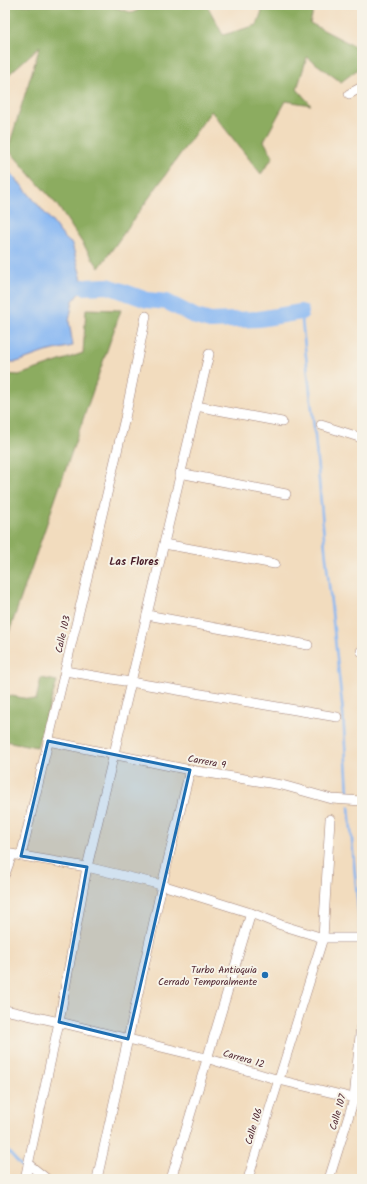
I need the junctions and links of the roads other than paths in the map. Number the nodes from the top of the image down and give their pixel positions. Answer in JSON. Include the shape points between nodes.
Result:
{"nodes":[{"id":1,"x":362,"y":87,"type":"edge"},
{"id":2,"x":349,"y":94,"type":"dead end"},
{"id":3,"x":146,"y":316,"type":"dead end"},
{"id":4,"x":209,"y":354,"type":"dead end"},
{"id":5,"x":196,"y":406,"type":"junction"},
{"id":6,"x":282,"y":422,"type":"dead end"},
{"id":7,"x":321,"y":426,"type":"dead end"},
{"id":8,"x":362,"y":438,"type":"edge"},
{"id":9,"x":180,"y":473,"type":"junction"},
{"id":10,"x":286,"y":494,"type":"dead end"},
{"id":11,"x":164,"y":544,"type":"junction"},
{"id":12,"x":276,"y":564,"type":"dead end"},
{"id":13,"x":147,"y":615,"type":"junction"},
{"id":14,"x":308,"y":645,"type":"dead end"},
{"id":15,"x":65,"y":671,"type":"junction"},
{"id":16,"x":130,"y":683,"type":"junction"},
{"id":17,"x":337,"y":717,"type":"dead end"},
{"id":18,"x":48,"y":741,"type":"junction"},
{"id":19,"x":113,"y":755,"type":"junction"},
{"id":20,"x":190,"y":770,"type":"junction"},
{"id":21,"x":362,"y":801,"type":"edge"},
{"id":22,"x":330,"y":819,"type":"dead end"},
{"id":23,"x":12,"y":854,"type":"edge"},
{"id":24,"x":87,"y":867,"type":"junction"},
{"id":25,"x":5,"y":874,"type":"edge"},
{"id":26,"x":162,"y":885,"type":"junction"},
{"id":27,"x":251,"y":913,"type":"junction"},
{"id":28,"x":323,"y":938,"type":"junction"},
{"id":29,"x":362,"y":938,"type":"edge"},
{"id":30,"x":5,"y":1010,"type":"edge"},
{"id":31,"x":59,"y":1022,"type":"junction"},
{"id":32,"x":361,"y":1025,"type":"dead end"},
{"id":33,"x":128,"y":1039,"type":"junction"},
{"id":34,"x":206,"y":1058,"type":"junction"},
{"id":35,"x":280,"y":1080,"type":"junction"},
{"id":36,"x":358,"y":1099,"type":"edge"},
{"id":37,"x":28,"y":1166,"type":"junction"},
{"id":38,"x":25,"y":1179,"type":"edge"},
{"id":39,"x":47,"y":1179,"type":"edge"},
{"id":40,"x":97,"y":1179,"type":"edge"},
{"id":41,"x":171,"y":1179,"type":"edge"},
{"id":42,"x":248,"y":1179,"type":"edge"},
{"id":43,"x":329,"y":1179,"type":"edge"}],
"edges":[{"from":1,"to":2,"type":"street"},
{"from":3,"to":15,"type":"street","name":"Calle 103","via":[[125,418]]},
{"from":4,"to":5,"type":"street"},
{"from":5,"to":6,"type":"street"},
{"from":5,"to":9,"type":"street"},
{"from":7,"to":8,"type":"street"},
{"from":9,"to":10,"type":"street"},
{"from":9,"to":11,"type":"street"},
{"from":11,"to":12,"type":"street"},
{"from":11,"to":13,"type":"street"},
{"from":13,"to":14,"type":"street"},
{"from":13,"to":16,"type":"street"},
{"from":15,"to":16,"type":"street"},
{"from":15,"to":18,"type":"street","name":"Calle 103"},
{"from":16,"to":17,"type":"street"},
{"from":16,"to":19,"type":"street"},
{"from":18,"to":19,"type":"street","name":"Carrera 9"},
{"from":18,"to":23,"type":"street","name":"Calle 103"},
{"from":19,"to":20,"type":"street","name":"Carrera 9"},
{"from":19,"to":24,"type":"street"},
{"from":20,"to":21,"type":"street","name":"Carrera 9","via":[[282,785],[332,799]]},
{"from":20,"to":26,"type":"street"},
{"from":22,"to":28,"type":"street","name":"Calle 106"},
{"from":23,"to":24,"type":"street"},
{"from":23,"to":25,"type":"street","name":"Calle 103"},
{"from":24,"to":26,"type":"street"},
{"from":24,"to":31,"type":"street"},
{"from":26,"to":27,"type":"street"},
{"from":26,"to":33,"type":"street"},
{"from":27,"to":28,"type":"street"},
{"from":27,"to":34,"type":"street"},
{"from":28,"to":29,"type":"street"},
{"from":28,"to":35,"type":"street","name":"Calle 106"},
{"from":30,"to":31,"type":"street","name":"Carrera 12"},
{"from":31,"to":33,"type":"street","name":"Carrera 12"},
{"from":31,"to":37,"type":"street"},
{"from":32,"to":36,"type":"street","name":"Calle 107"},
{"from":33,"to":34,"type":"street","name":"Carrera 12"},
{"from":33,"to":40,"type":"street"},
{"from":34,"to":35,"type":"street","name":"Carrera 12"},
{"from":34,"to":41,"type":"street"},
{"from":35,"to":36,"type":"street","name":"Carrera 12"},
{"from":35,"to":42,"type":"street","name":"Calle 106"},
{"from":36,"to":43,"type":"street","name":"Calle 107"},
{"from":37,"to":38,"type":"street"},
{"from":37,"to":39,"type":"street"}]}
